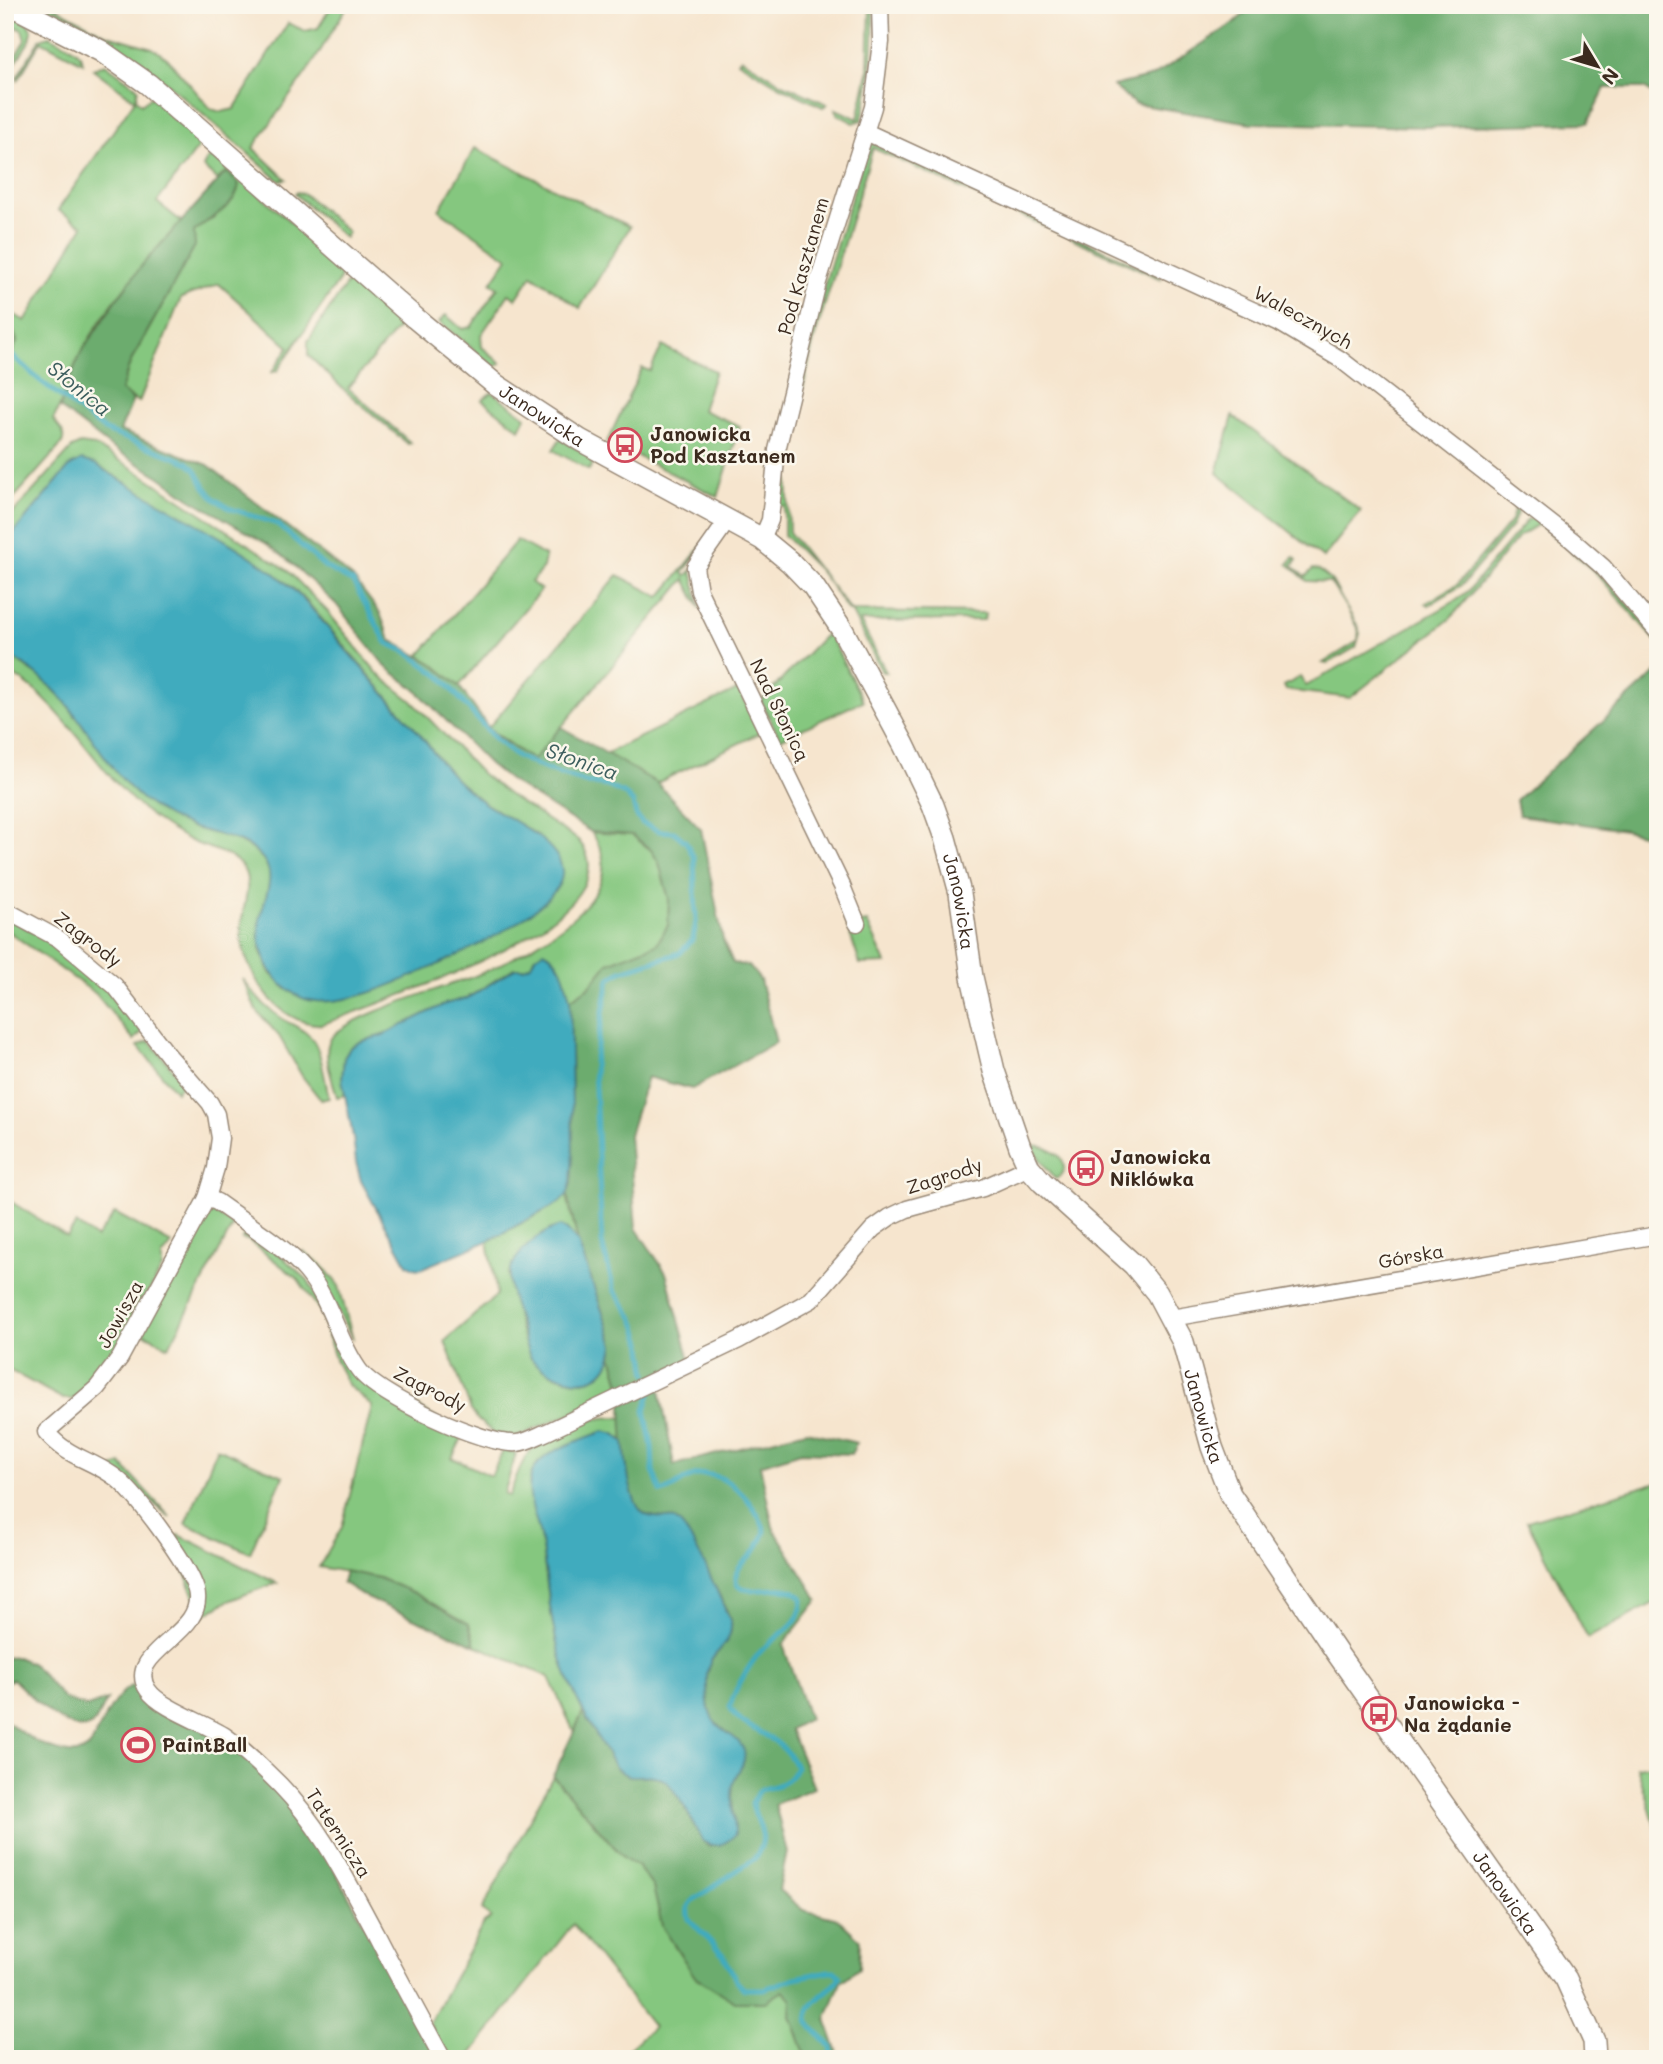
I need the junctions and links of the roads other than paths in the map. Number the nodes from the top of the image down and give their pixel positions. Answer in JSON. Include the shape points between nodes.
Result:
{"nodes":[{"id":1,"x":11,"y":5,"type":"edge"},
{"id":2,"x":880,"y":5,"type":"edge"},
{"id":3,"x":866,"y":132,"type":"junction"},
{"id":4,"x":728,"y":520,"type":"junction"},
{"id":5,"x":762,"y":540,"type":"junction"},
{"id":6,"x":1658,"y":632,"type":"edge"},
{"id":7,"x":5,"y":910,"type":"edge"},
{"id":8,"x":857,"y":923,"type":"dead end"},
{"id":9,"x":1029,"y":1167,"type":"junction"},
{"id":10,"x":207,"y":1198,"type":"junction"},
{"id":11,"x":1658,"y":1236,"type":"edge"},
{"id":12,"x":1171,"y":1318,"type":"junction"},
{"id":13,"x":46,"y":1432,"type":"joint"},
{"id":14,"x":443,"y":2059,"type":"edge"},
{"id":15,"x":1595,"y":2059,"type":"edge"}],
"edges":[{"from":1,"to":4,"type":"street","name":"Janowicka","via":[[101,51],[148,84],[415,318],[514,398],[596,450]]},
{"from":2,"to":3,"type":"street","name":"Pod Kasztanem","via":[[880,66]]},
{"from":3,"to":5,"type":"street","name":"Pod Kasztanem","via":[[811,307],[777,450],[770,520]]},
{"from":3,"to":6,"type":"street","name":"Walecznych","via":[[1319,345],[1590,555]]},
{"from":4,"to":5,"type":"street","name":"Janowicka"},
{"from":4,"to":8,"type":"street","name":"Nad Słonicą","via":[[695,567],[699,591]]},
{"from":5,"to":9,"type":"street","name":"Janowicka","via":[[803,574],[832,612],[933,805],[960,893],[972,977],[995,1071]]},
{"from":7,"to":10,"type":"street","name":"Zagrody","via":[[59,939],[105,976],[211,1103],[220,1138]]},
{"from":9,"to":10,"type":"street","name":"Zagrody","via":[[983,1188],[890,1217],[873,1229],[811,1300],[739,1340],[516,1443],[440,1421],[367,1379],[305,1269]]},
{"from":9,"to":12,"type":"street","name":"Janowicka","via":[[1134,1265]]},
{"from":10,"to":13,"type":"street","name":"Jowisza","via":[[114,1368]]},
{"from":11,"to":12,"type":"street","name":"Górska"},
{"from":12,"to":15,"type":"street","name":"Janowicka","via":[[1183,1342],[1230,1494],[1566,1979],[1594,2041]]},
{"from":13,"to":14,"type":"street","name":"Taternicza","via":[[61,1449],[122,1483],[153,1520],[194,1585],[194,1616],[146,1665],[147,1689],[247,1753],[312,1822]]}]}
